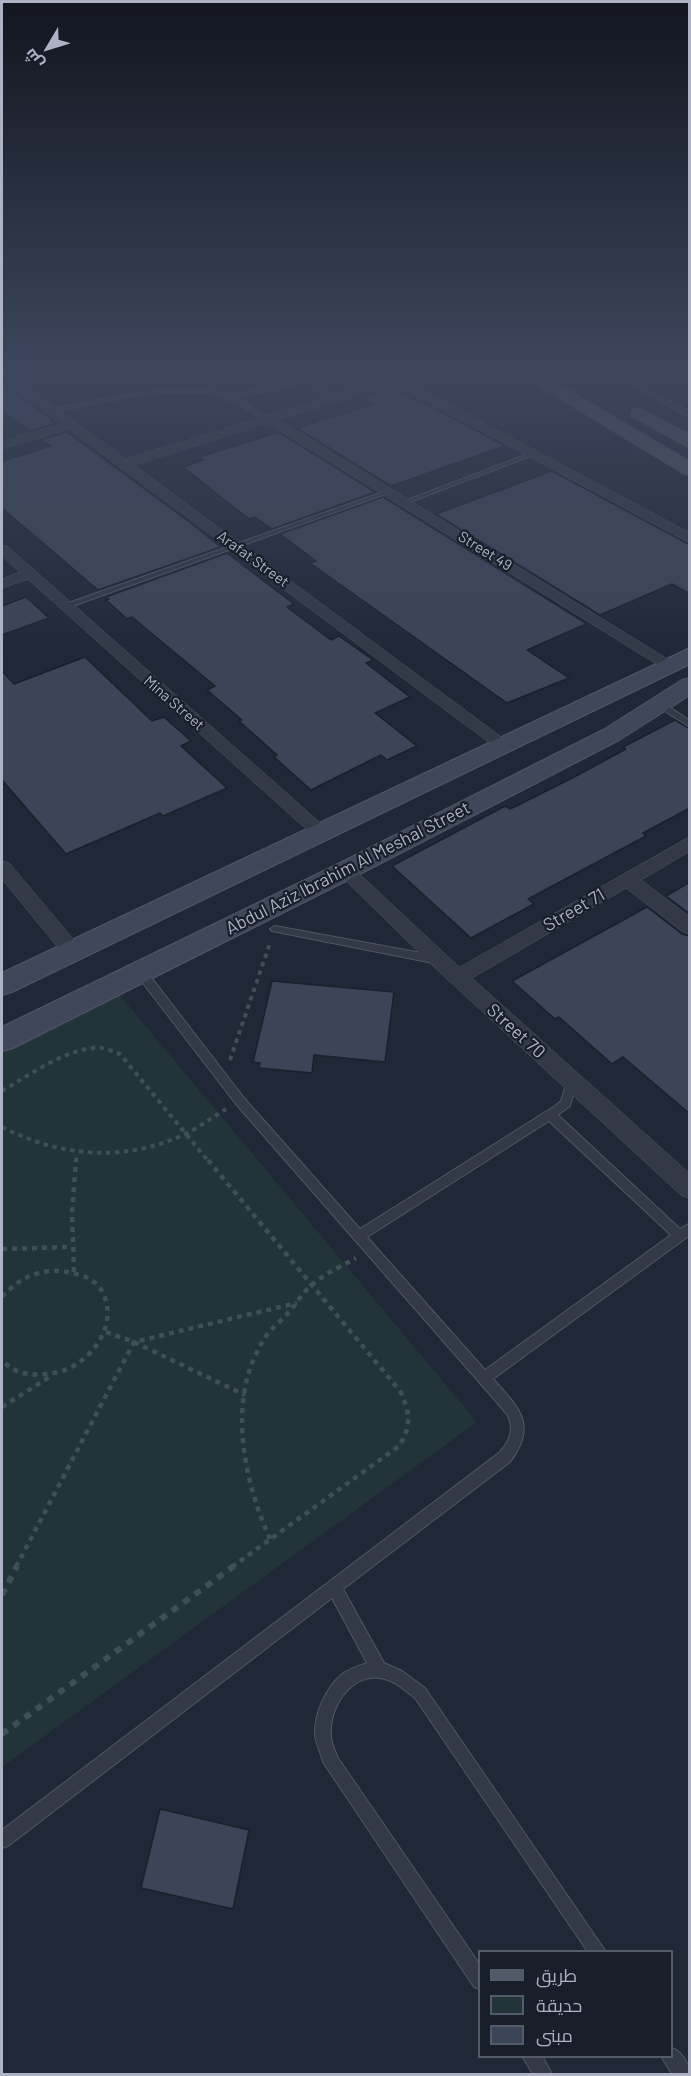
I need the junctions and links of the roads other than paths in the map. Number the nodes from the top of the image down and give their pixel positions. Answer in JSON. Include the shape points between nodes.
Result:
{"nodes":[{"id":1,"x":133,"y":471,"type":"edge"},
{"id":2,"x":353,"y":471,"type":"edge"},
{"id":3,"x":488,"y":471,"type":"edge"},
{"id":4,"x":564,"y":471,"type":"edge"},
{"id":5,"x":387,"y":492,"type":"junction"},
{"id":6,"x":405,"y":502,"type":"junction"},
{"id":7,"x":690,"y":539,"type":"edge"},
{"id":8,"x":235,"y":546,"type":"junction"},
{"id":9,"x":2,"y":549,"type":"edge"},
{"id":10,"x":29,"y":574,"type":"junction"},
{"id":11,"x":2,"y":584,"type":"edge"},
{"id":12,"x":64,"y":606,"type":"junction"},
{"id":13,"x":680,"y":660,"type":"edge"},
{"id":14,"x":690,"y":685,"type":"edge"},
{"id":15,"x":658,"y":703,"type":"junction"},
{"id":16,"x":574,"y":710,"type":"junction"},
{"id":17,"x":690,"y":725,"type":"edge"},
{"id":18,"x":611,"y":735,"type":"junction"},
{"id":19,"x":504,"y":745,"type":"junction"},
{"id":20,"x":320,"y":832,"type":"junction"},
{"id":21,"x":690,"y":843,"type":"edge"},
{"id":22,"x":2,"y":867,"type":"edge"},
{"id":23,"x":243,"y":869,"type":"junction"},
{"id":24,"x":345,"y":871,"type":"junction"},
{"id":25,"x":627,"y":879,"type":"junction"},
{"id":26,"x":187,"y":896,"type":"junction"},
{"id":27,"x":281,"y":903,"type":"junction"},
{"id":28,"x":690,"y":927,"type":"edge"},
{"id":29,"x":275,"y":929,"type":"road end"},
{"id":30,"x":222,"y":931,"type":"junction"},
{"id":31,"x":72,"y":951,"type":"junction"},
{"id":32,"x":439,"y":960,"type":"junction"},
{"id":33,"x":140,"y":971,"type":"junction"},
{"id":34,"x":458,"y":977,"type":"junction"},
{"id":35,"x":2,"y":984,"type":"edge"},
{"id":36,"x":2,"y":1040,"type":"edge"},
{"id":37,"x":572,"y":1081,"type":"junction"},
{"id":38,"x":550,"y":1115,"type":"junction"},
{"id":39,"x":690,"y":1189,"type":"edge"},
{"id":40,"x":684,"y":1231,"type":"edge"},
{"id":41,"x":359,"y":1236,"type":"junction"},
{"id":42,"x":484,"y":1378,"type":"junction"},
{"id":43,"x":334,"y":1588,"type":"junction"},
{"id":44,"x":379,"y":1670,"type":"junction"},
{"id":45,"x":2,"y":1840,"type":"edge"},
{"id":46,"x":597,"y":1950,"type":"edge"},
{"id":47,"x":478,"y":1978,"type":"edge"},
{"id":48,"x":532,"y":2058,"type":"edge"},
{"id":49,"x":671,"y":2058,"type":"edge"},
{"id":50,"x":543,"y":2074,"type":"edge"},
{"id":51,"x":683,"y":2074,"type":"edge"}],
"edges":[{"from":1,"to":8,"type":"street","name":"Arafat Street"},
{"from":2,"to":5,"type":"street","name":"Street 49"},
{"from":3,"to":6,"type":"lane"},
{"from":4,"to":7,"type":"street"},
{"from":5,"to":6,"type":"street","name":"Street 49"},
{"from":5,"to":8,"type":"lane"},
{"from":6,"to":13,"type":"street","name":"Street 49"},
{"from":8,"to":12,"type":"lane"},
{"from":8,"to":19,"type":"street","name":"Arafat Street"},
{"from":9,"to":10,"type":"street","name":"Mina Street"},
{"from":10,"to":11,"type":"street"},
{"from":10,"to":12,"type":"street","name":"Mina Street"},
{"from":12,"to":20,"type":"street","name":"Mina Street"},
{"from":13,"to":16,"type":"main road"},
{"from":14,"to":15,"type":"main road","name":"Abdul Aziz Ibrahim Al Meshal Street"},
{"from":15,"to":17,"type":"lane"},
{"from":15,"to":18,"type":"main road","name":"Abdul Aziz Ibrahim Al Meshal Street"},
{"from":16,"to":18,"type":"main road","via":[[603,716],[612,728]]},
{"from":16,"to":19,"type":"main road"},
{"from":18,"to":24,"type":"main road","name":"Abdul Aziz Ibrahim Al Meshal Street"},
{"from":19,"to":20,"type":"main road"},
{"from":20,"to":23,"type":"main road"},
{"from":21,"to":25,"type":"street","name":"Street 71"},
{"from":22,"to":31,"type":"street"},
{"from":23,"to":26,"type":"main road"},
{"from":23,"to":27,"type":"main road","via":[[237,877],[242,896],[260,903]]},
{"from":24,"to":27,"type":"main road","name":"Abdul Aziz Ibrahim Al Meshal Street"},
{"from":24,"to":32,"type":"street","name":"Street 70"},
{"from":25,"to":28,"type":"street"},
{"from":25,"to":34,"type":"street","name":"Street 71"},
{"from":26,"to":30,"type":"main road","via":[[219,906],[224,914]]},
{"from":26,"to":31,"type":"main road"},
{"from":27,"to":30,"type":"main road","name":"Abdul Aziz Ibrahim Al Meshal Street"},
{"from":29,"to":32,"type":"lane"},
{"from":30,"to":33,"type":"main road","name":"Abdul Aziz Ibrahim Al Meshal Street"},
{"from":31,"to":35,"type":"main road"},
{"from":32,"to":34,"type":"street","name":"Street 70"},
{"from":33,"to":36,"type":"main road","name":"Abdul Aziz Ibrahim Al Meshal Street"},
{"from":33,"to":41,"type":"lane","via":[[240,1101]]},
{"from":34,"to":37,"type":"street","name":"Street 70"},
{"from":37,"to":38,"type":"lane","via":[[566,1103]]},
{"from":37,"to":39,"type":"street","name":"Street 70"},
{"from":38,"to":40,"type":"lane"},
{"from":38,"to":41,"type":"lane"},
{"from":40,"to":42,"type":"lane"},
{"from":41,"to":42,"type":"lane"},
{"from":42,"to":43,"type":"lane","via":[[518,1419],[519,1435],[514,1447]]},
{"from":43,"to":44,"type":"lane"},
{"from":43,"to":45,"type":"lane"},
{"from":44,"to":46,"type":"lane","via":[[402,1677],[420,1694]]},
{"from":44,"to":47,"type":"lane","via":[[357,1674],[338,1688],[326,1711],[323,1737],[340,1776]]},
{"from":48,"to":50,"type":"lane"},
{"from":49,"to":51,"type":"lane"}]}
